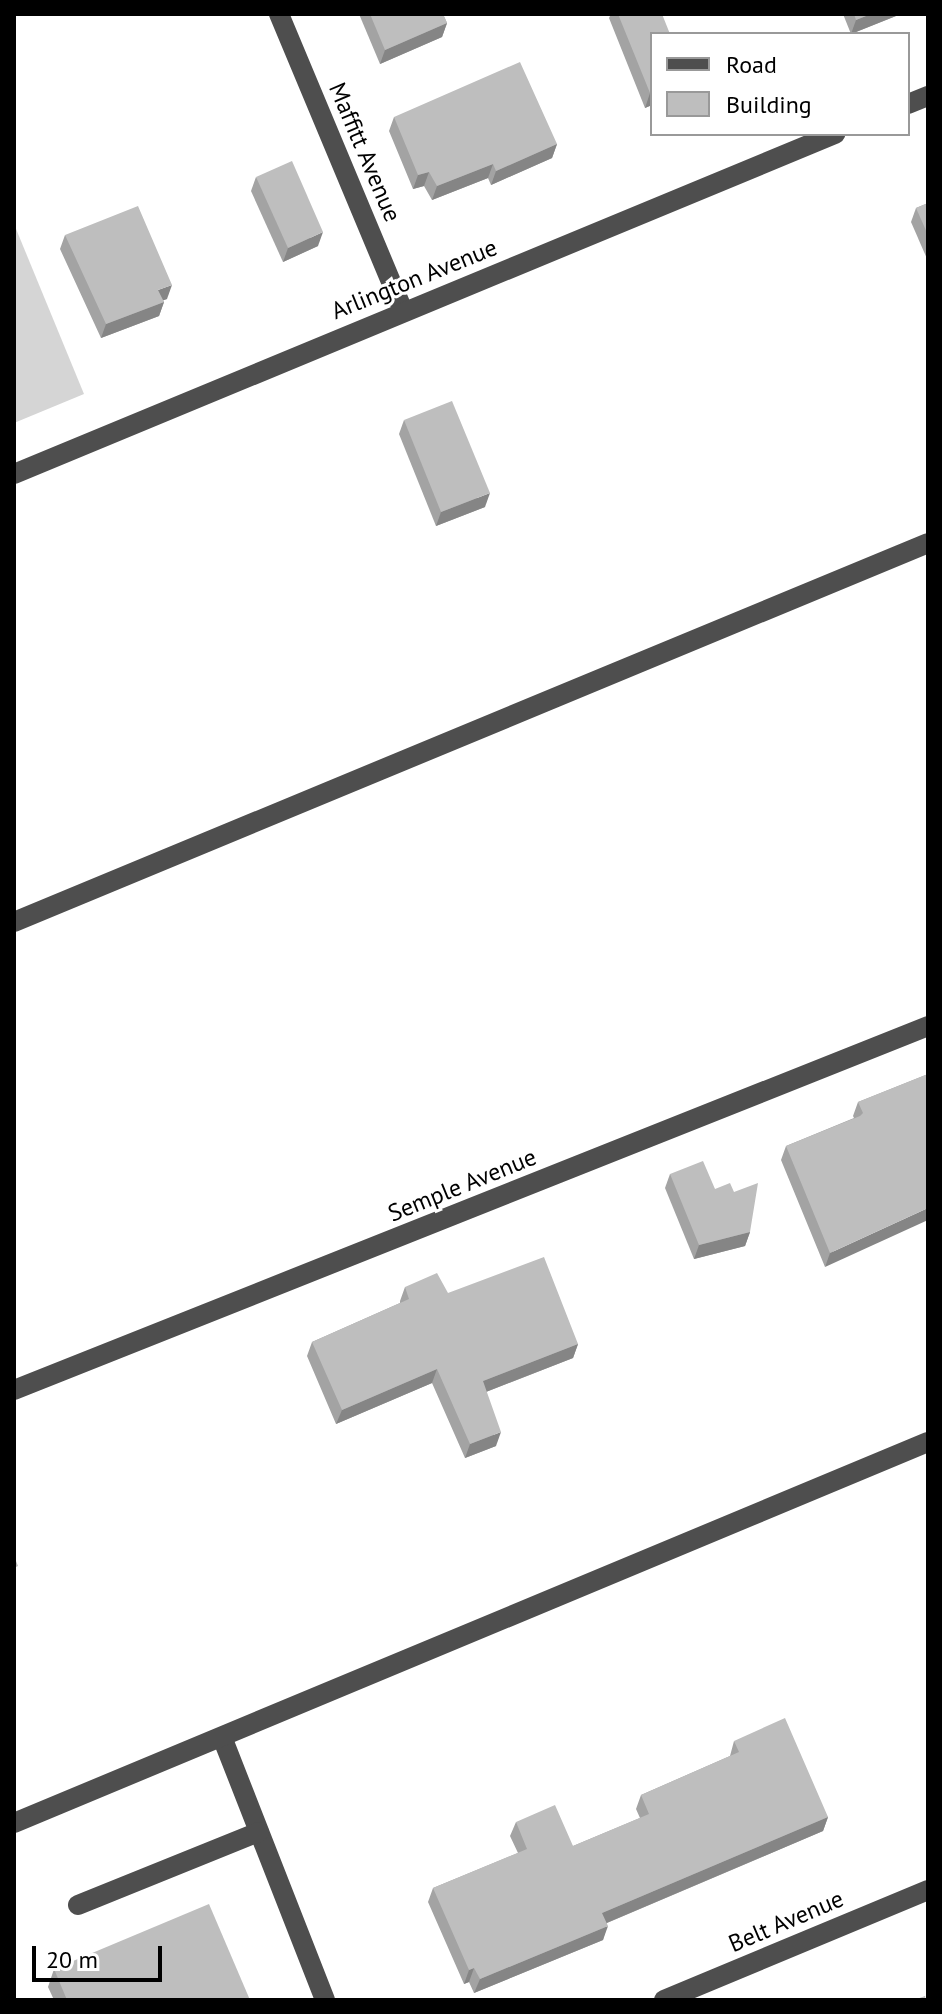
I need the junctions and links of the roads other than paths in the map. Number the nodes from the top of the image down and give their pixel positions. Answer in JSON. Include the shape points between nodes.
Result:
{"nodes":[{"id":1,"x":279,"y":14,"type":"edge"},
{"id":2,"x":830,"y":136,"type":"edge"},
{"id":3,"x":403,"y":311,"type":"junction"},
{"id":4,"x":14,"y":474,"type":"edge"},
{"id":5,"x":928,"y":543,"type":"edge"},
{"id":6,"x":14,"y":922,"type":"edge"},
{"id":7,"x":928,"y":1026,"type":"edge"},
{"id":8,"x":14,"y":1390,"type":"edge"},
{"id":9,"x":928,"y":1442,"type":"edge"},
{"id":10,"x":222,"y":1737,"type":"junction"},
{"id":11,"x":14,"y":1823,"type":"edge"},
{"id":12,"x":259,"y":1832,"type":"junction"},
{"id":13,"x":928,"y":1890,"type":"edge"},
{"id":14,"x":78,"y":1905,"type":"dead end"},
{"id":15,"x":325,"y":2000,"type":"edge"},
{"id":16,"x":664,"y":2000,"type":"edge"}],
"edges":[{"from":1,"to":3,"type":"street","name":"Maffitt Avenue"},
{"from":2,"to":3,"type":"street","name":"Arlington Avenue"},
{"from":3,"to":4,"type":"street","name":"Arlington Avenue"},
{"from":5,"to":6,"type":"street"},
{"from":7,"to":8,"type":"street","name":"Semple Avenue"},
{"from":9,"to":10,"type":"street"},
{"from":10,"to":11,"type":"street"},
{"from":10,"to":12,"type":"street"},
{"from":12,"to":14,"type":"street"},
{"from":12,"to":15,"type":"street"},
{"from":13,"to":16,"type":"street","name":"Belt Avenue"}]}
